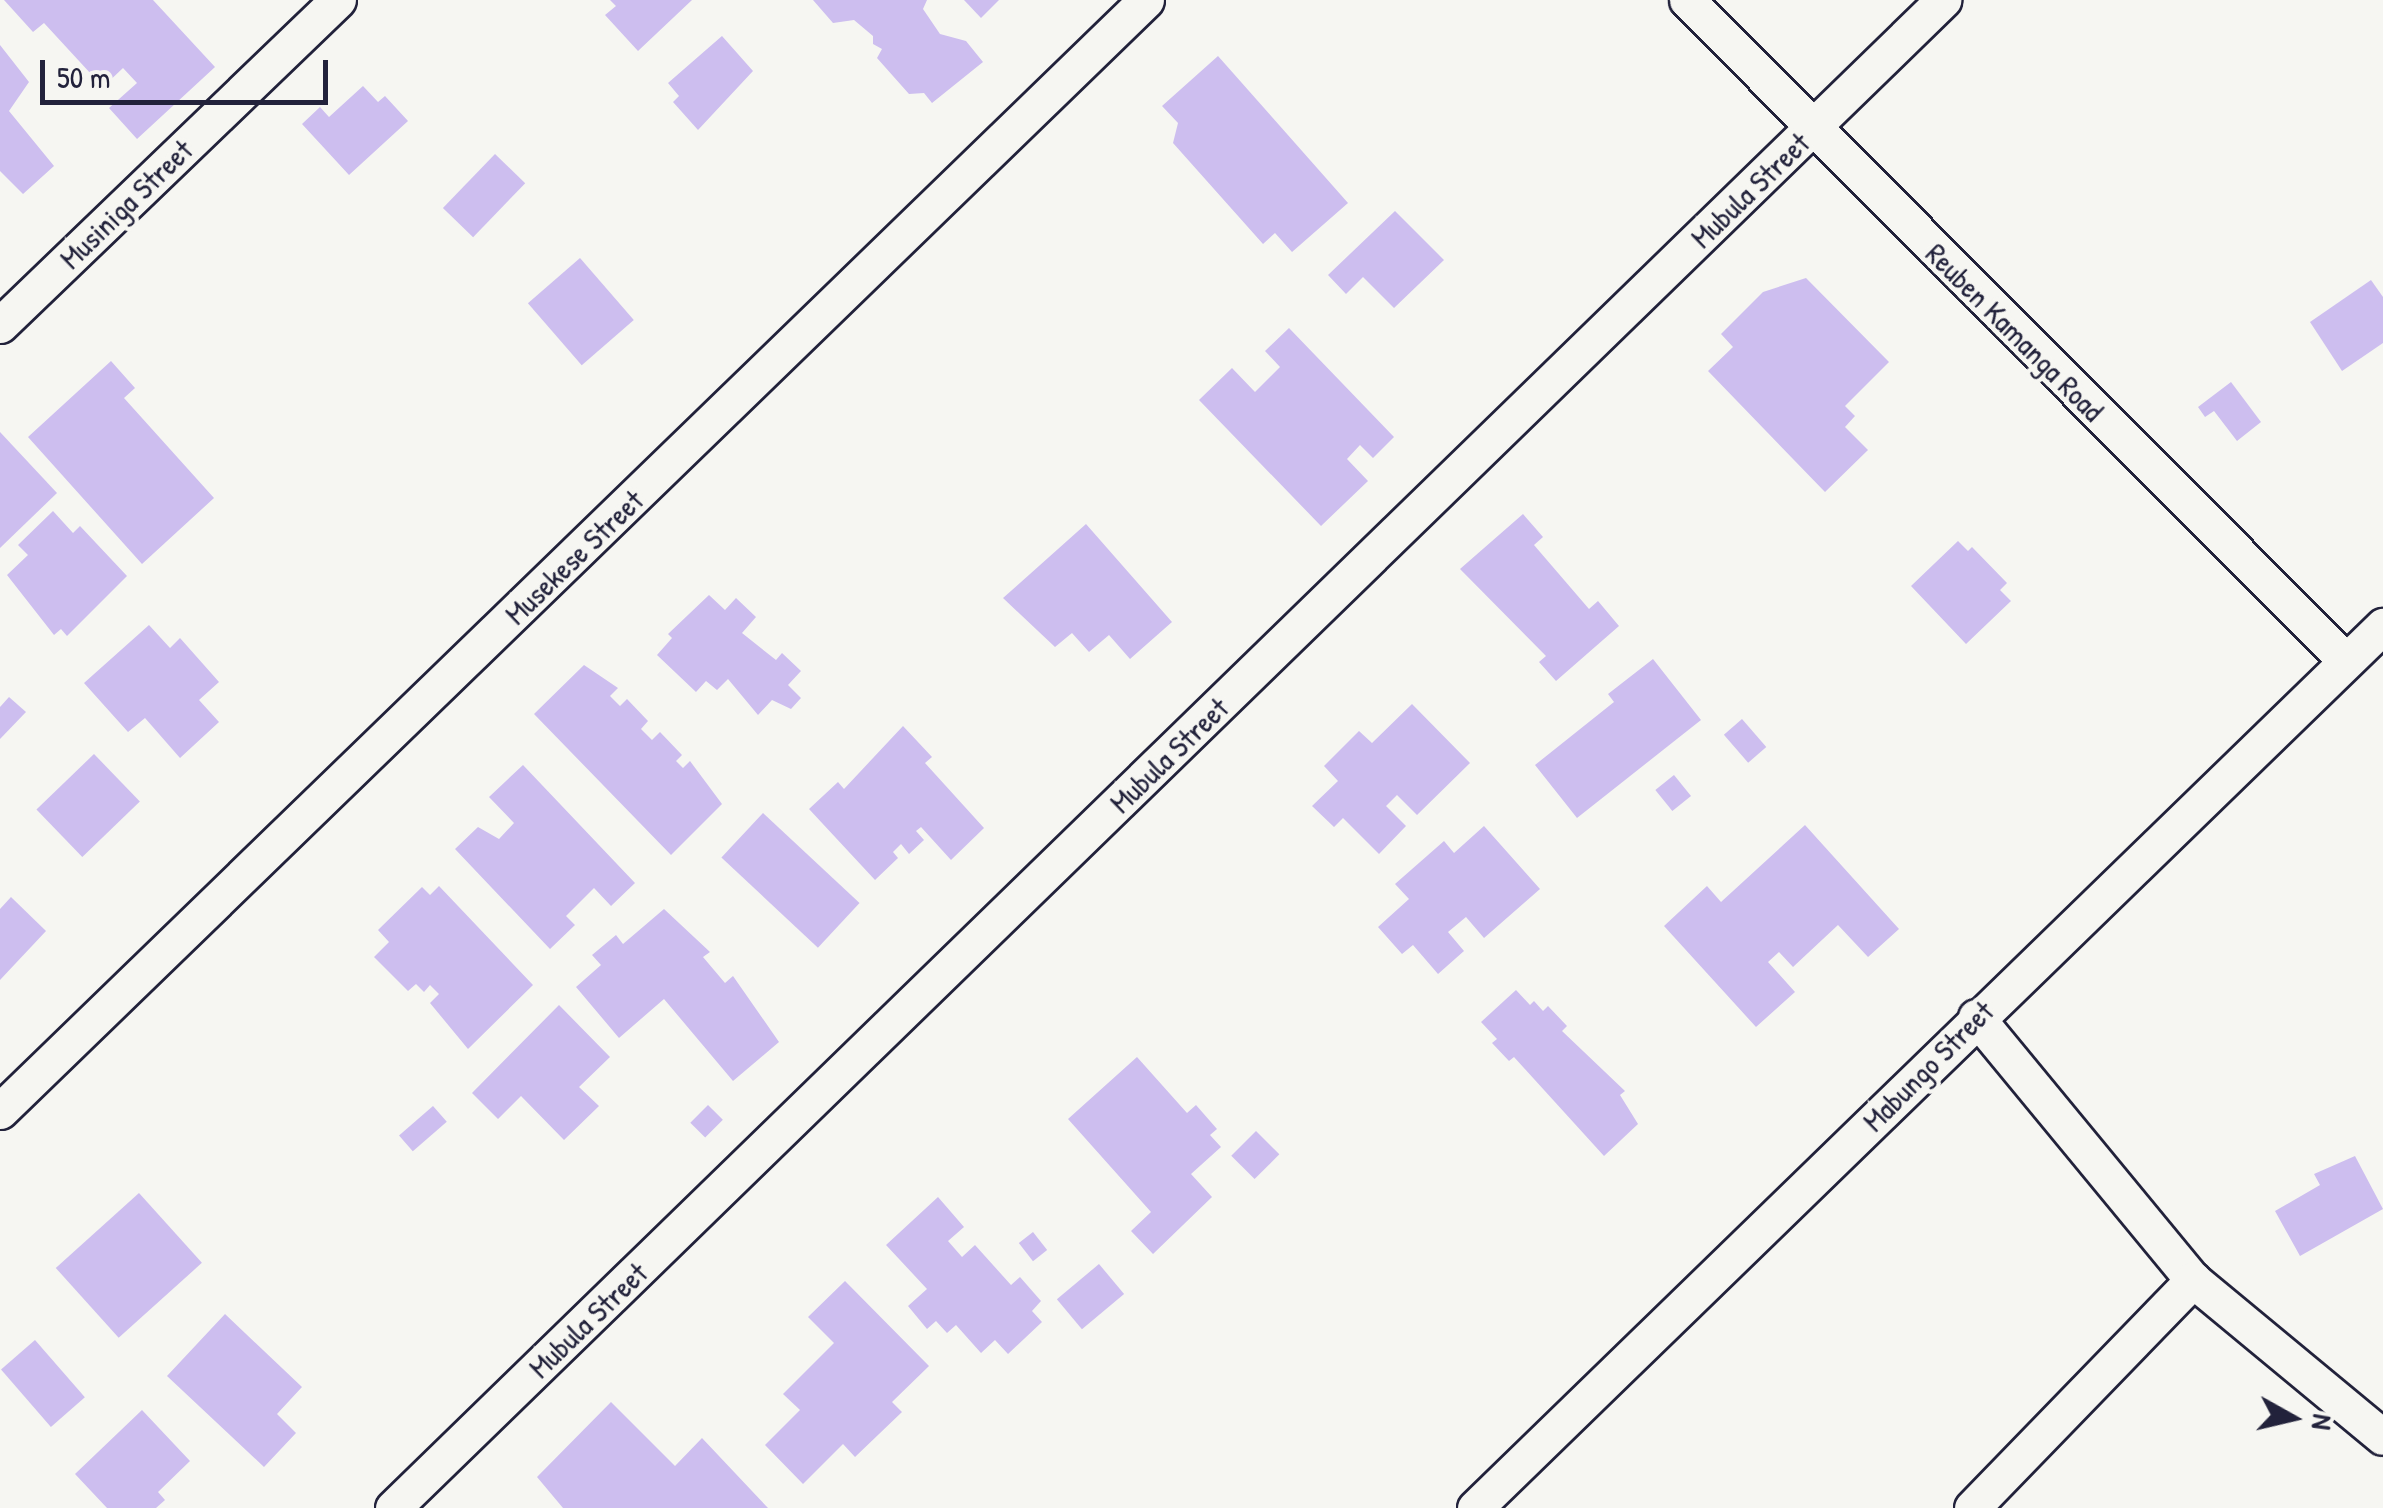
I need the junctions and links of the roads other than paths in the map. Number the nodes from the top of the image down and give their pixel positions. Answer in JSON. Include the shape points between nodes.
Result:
{"nodes":[{"id":1,"x":338,"y":0,"type":"edge"},
{"id":2,"x":1146,"y":0,"type":"edge"},
{"id":3,"x":1688,"y":0,"type":"edge"},
{"id":4,"x":1943,"y":0,"type":"edge"},
{"id":5,"x":1812,"y":130,"type":"junction"},
{"id":6,"x":0,"y":325,"type":"edge"},
{"id":7,"x":2383,"y":626,"type":"edge"},
{"id":8,"x":2346,"y":662,"type":"junction"},
{"id":9,"x":1976,"y":1017,"type":"junction"},
{"id":10,"x":0,"y":1111,"type":"edge"},
{"id":11,"x":2194,"y":1280,"type":"junction"},
{"id":12,"x":2383,"y":1437,"type":"edge"},
{"id":13,"x":393,"y":1508,"type":"edge"},
{"id":14,"x":1475,"y":1508,"type":"edge"},
{"id":15,"x":1972,"y":1508,"type":"edge"}],
"edges":[{"from":1,"to":6,"type":"street","name":"Musiniga Street"},
{"from":2,"to":10,"type":"street","name":"Musekese Street"},
{"from":3,"to":5,"type":"street","name":"Reuben Kamanga Road"},
{"from":4,"to":5,"type":"street","name":"Mubula Street"},
{"from":5,"to":8,"type":"street","name":"Reuben Kamanga Road"},
{"from":5,"to":13,"type":"street","name":"Mubula Street"},
{"from":7,"to":8,"type":"street","name":"Mabungo Street"},
{"from":8,"to":9,"type":"street","name":"Mabungo Street"},
{"from":9,"to":11,"type":"street"},
{"from":9,"to":14,"type":"street","name":"Mabungo Street"},
{"from":11,"to":12,"type":"street"},
{"from":11,"to":15,"type":"street"}]}
